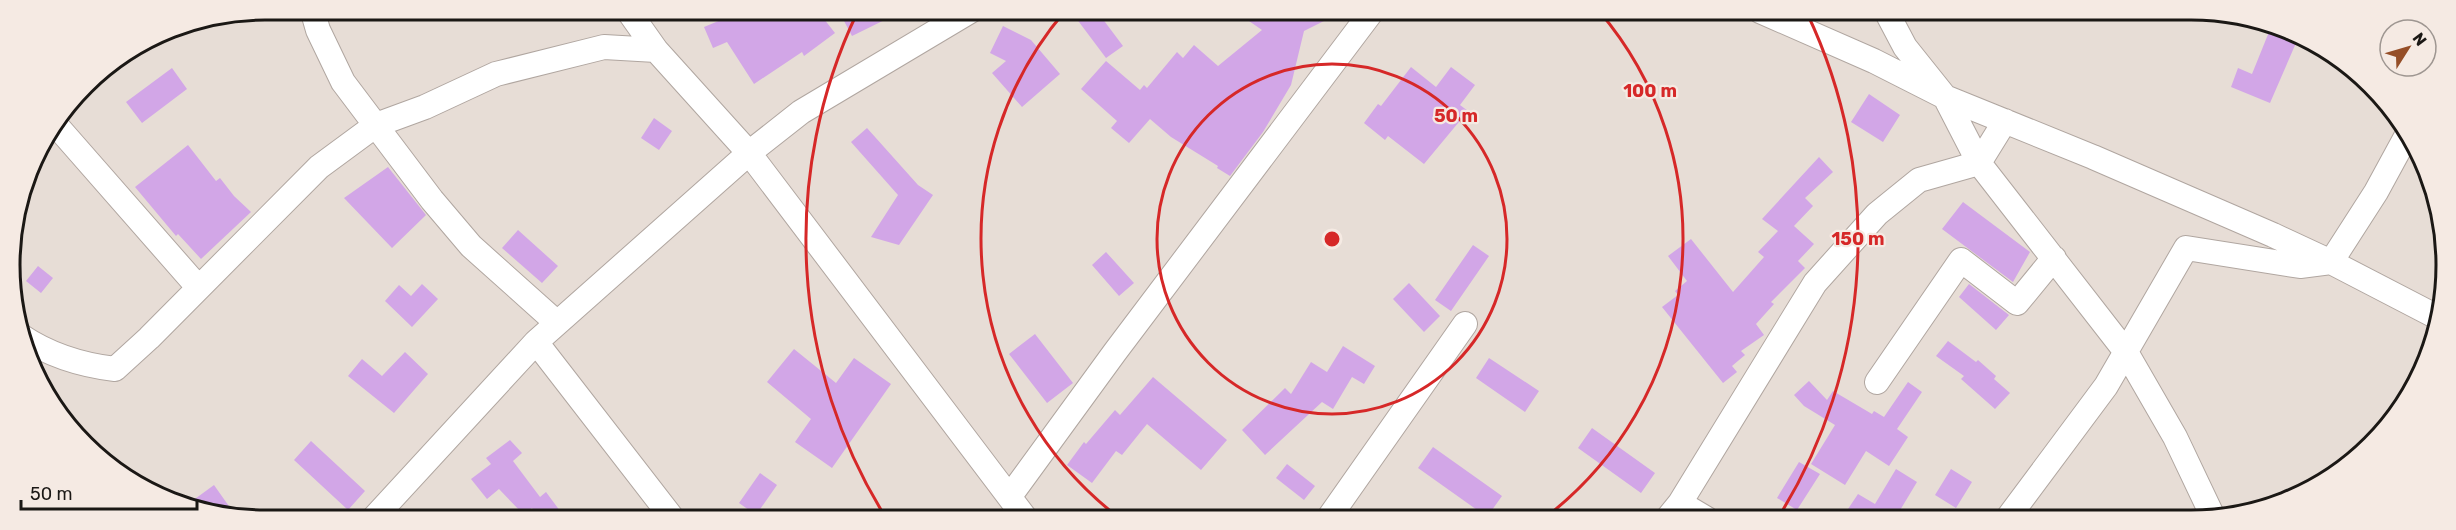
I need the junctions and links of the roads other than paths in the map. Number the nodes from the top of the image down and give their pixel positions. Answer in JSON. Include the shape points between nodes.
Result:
{"nodes":[{"id":1,"x":315,"y":20,"type":"edge"},
{"id":2,"x":635,"y":20,"type":"edge"},
{"id":3,"x":953,"y":20,"type":"edge"},
{"id":4,"x":1365,"y":20,"type":"edge"},
{"id":5,"x":1780,"y":20,"type":"edge"},
{"id":6,"x":1891,"y":20,"type":"edge"},
{"id":7,"x":656,"y":50,"type":"junction"},
{"id":8,"x":1946,"y":97,"type":"junction"},
{"id":9,"x":2006,"y":121,"type":"junction"},
{"id":10,"x":376,"y":125,"type":"junction"},
{"id":11,"x":61,"y":129,"type":"edge"},
{"id":12,"x":2404,"y":141,"type":"edge"},
{"id":13,"x":749,"y":153,"type":"junction"},
{"id":14,"x":1979,"y":164,"type":"junction"},
{"id":15,"x":2054,"y":258,"type":"junction"},
{"id":16,"x":2331,"y":262,"type":"junction"},
{"id":17,"x":198,"y":287,"type":"junction"},
{"id":18,"x":2432,"y":314,"type":"edge"},
{"id":19,"x":557,"y":323,"type":"junction"},
{"id":20,"x":1465,"y":324,"type":"dead end"},
{"id":21,"x":536,"y":342,"type":"junction"},
{"id":22,"x":33,"y":344,"type":"edge"},
{"id":23,"x":2126,"y":352,"type":"junction"},
{"id":24,"x":1877,"y":382,"type":"dead end"},
{"id":25,"x":1010,"y":496,"type":"junction"},
{"id":26,"x":381,"y":510,"type":"edge"},
{"id":27,"x":666,"y":510,"type":"edge"},
{"id":28,"x":1020,"y":510,"type":"edge"},
{"id":29,"x":1334,"y":510,"type":"edge"},
{"id":30,"x":1675,"y":510,"type":"edge"},
{"id":31,"x":2014,"y":510,"type":"edge"},
{"id":32,"x":2210,"y":510,"type":"edge"}],
"edges":[{"from":1,"to":10,"type":"street","via":[[343,82]]},
{"from":2,"to":7,"type":"street"},
{"from":3,"to":13,"type":"street","via":[[801,112]]},
{"from":4,"to":25,"type":"street"},
{"from":5,"to":8,"type":"street"},
{"from":6,"to":8,"type":"street","via":[[1905,47]]},
{"from":7,"to":10,"type":"street","via":[[604,47],[496,74]]},
{"from":7,"to":13,"type":"street"},
{"from":8,"to":9,"type":"street"},
{"from":8,"to":14,"type":"street"},
{"from":9,"to":14,"type":"street"},
{"from":9,"to":16,"type":"street"},
{"from":10,"to":17,"type":"street","via":[[319,167]]},
{"from":10,"to":19,"type":"street","via":[[471,246]]},
{"from":11,"to":17,"type":"street"},
{"from":12,"to":16,"type":"street"},
{"from":13,"to":19,"type":"street"},
{"from":13,"to":25,"type":"street"},
{"from":14,"to":15,"type":"street"},
{"from":14,"to":30,"type":"street","via":[[1919,180],[1877,214],[1823,274]]},
{"from":15,"to":23,"type":"street"},
{"from":15,"to":24,"type":"street","via":[[2017,303],[1961,260]]},
{"from":16,"to":18,"type":"street"},
{"from":16,"to":23,"type":"street","via":[[2300,266],[2186,248]]},
{"from":17,"to":22,"type":"street","via":[[115,369],[43,351]]},
{"from":19,"to":21,"type":"street"},
{"from":20,"to":29,"type":"street"},
{"from":21,"to":26,"type":"street"},
{"from":21,"to":27,"type":"street"},
{"from":23,"to":31,"type":"street","via":[[2106,386]]},
{"from":23,"to":32,"type":"street","via":[[2175,437]]},
{"from":25,"to":28,"type":"street"}]}
